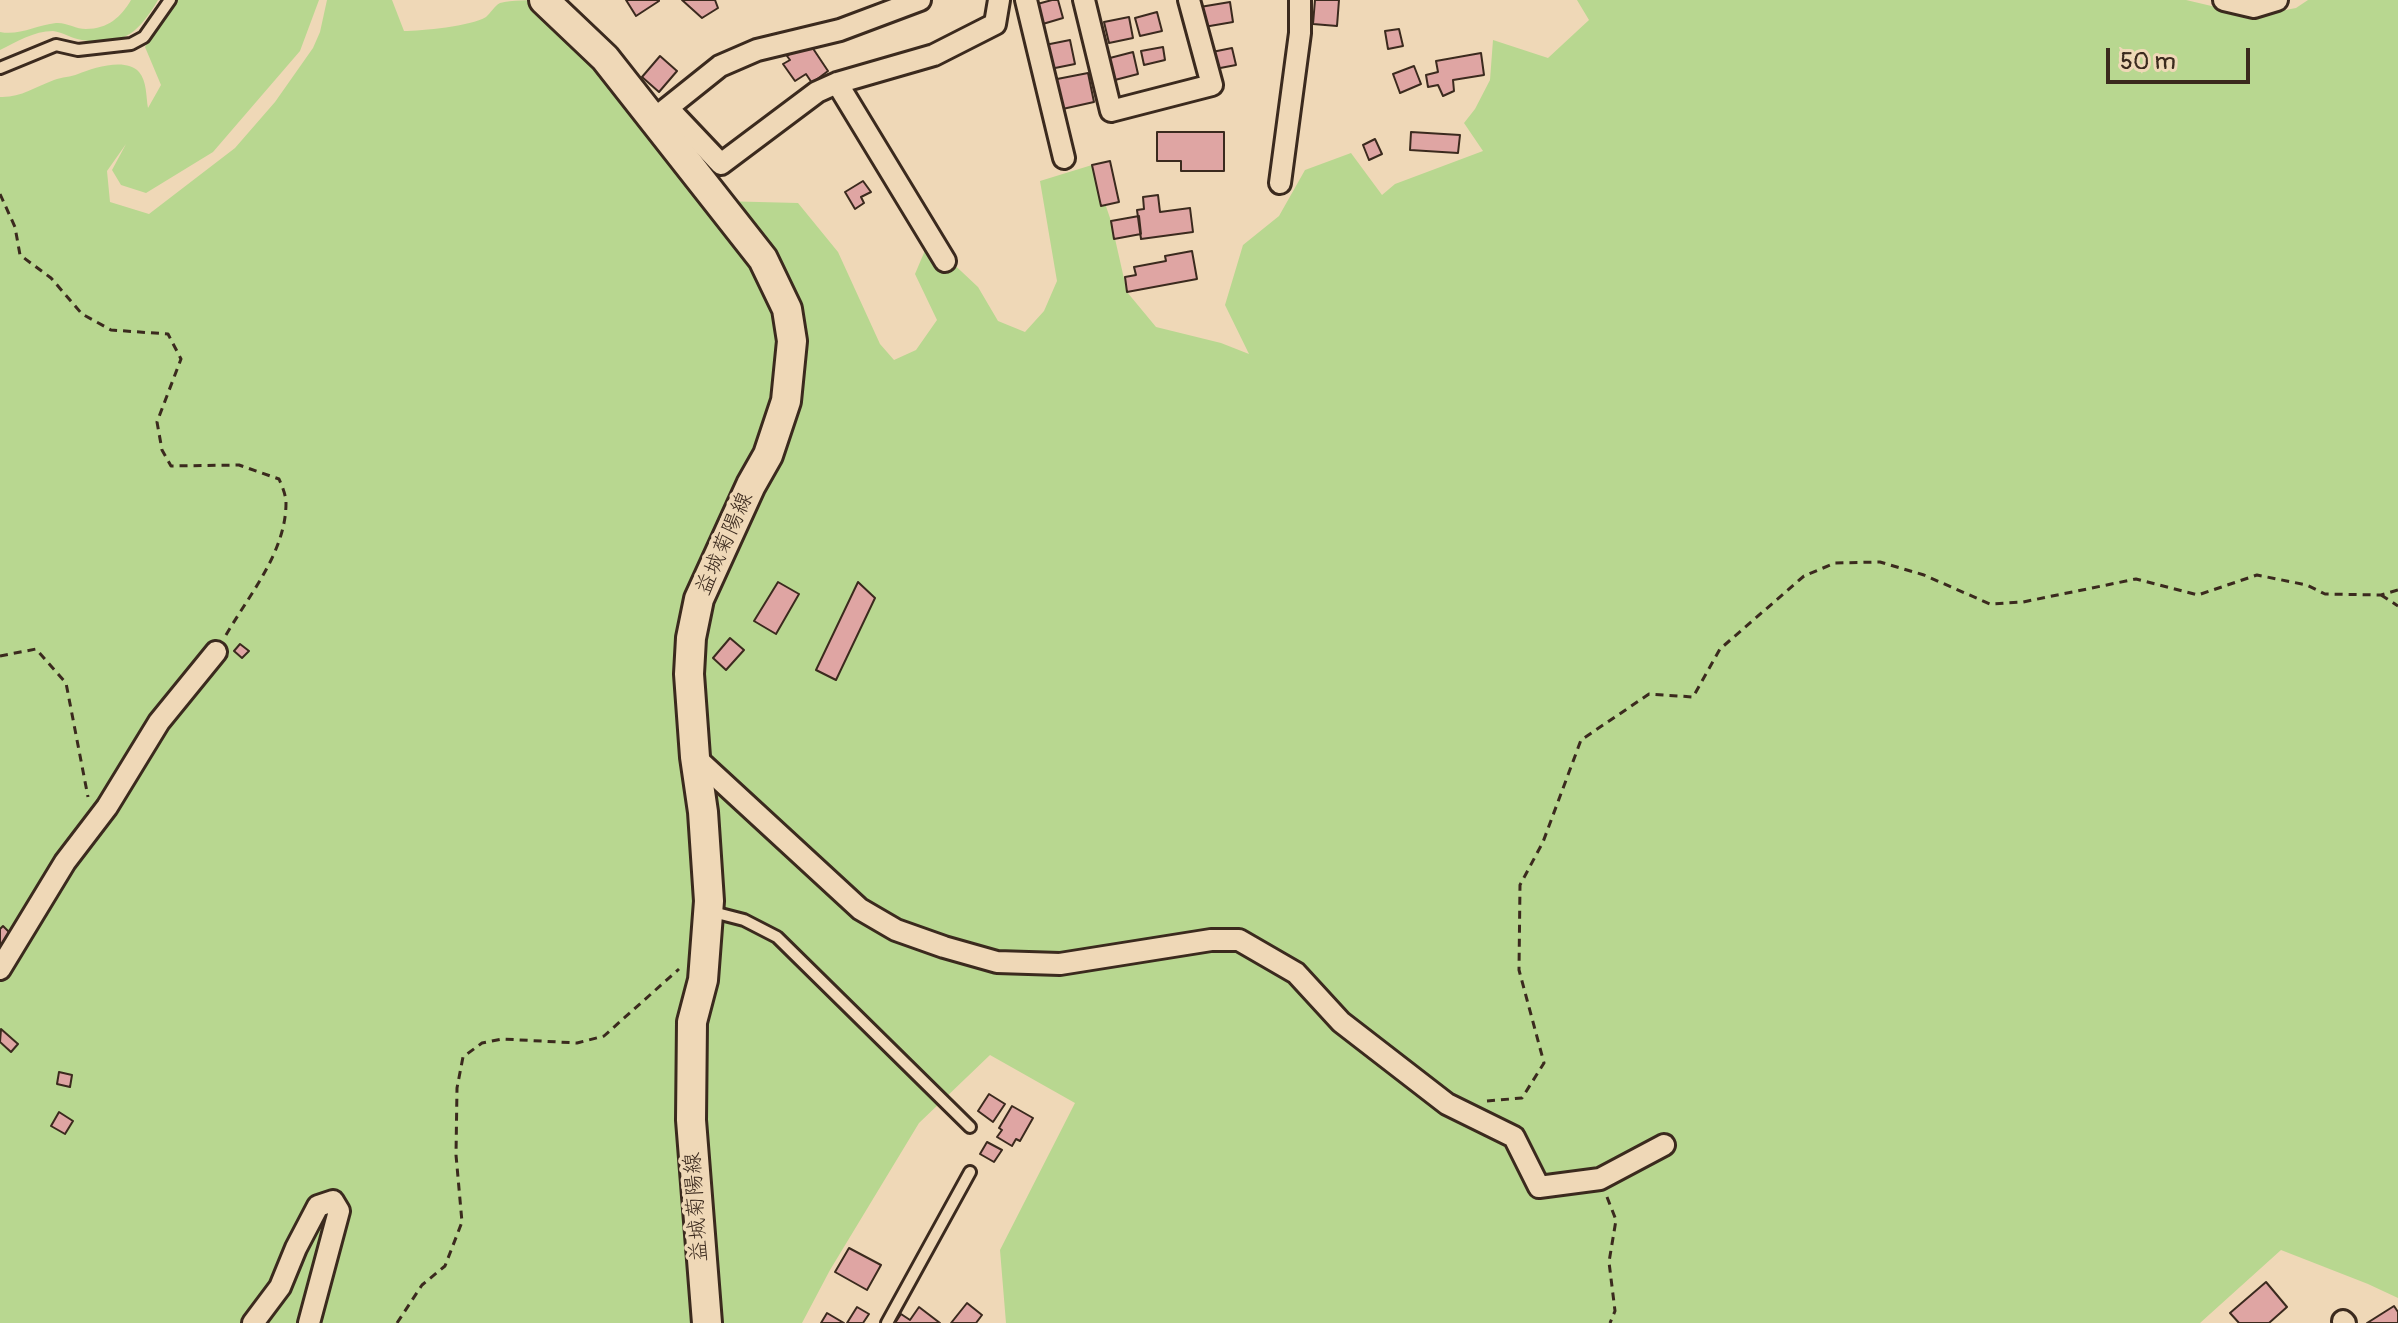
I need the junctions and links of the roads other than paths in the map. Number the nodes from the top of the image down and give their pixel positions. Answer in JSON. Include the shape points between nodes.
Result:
{"nodes":[{"id":1,"x":170,"y":0,"type":"edge"},
{"id":2,"x":544,"y":0,"type":"edge"},
{"id":3,"x":920,"y":0,"type":"edge"},
{"id":4,"x":999,"y":0,"type":"edge"},
{"id":5,"x":1026,"y":0,"type":"edge"},
{"id":6,"x":1084,"y":0,"type":"edge"},
{"id":7,"x":1189,"y":0,"type":"edge"},
{"id":8,"x":1300,"y":0,"type":"edge"},
{"id":9,"x":2224,"y":0,"type":"edge"},
{"id":10,"x":2277,"y":0,"type":"edge"},
{"id":11,"x":884,"y":6,"type":"edge"},
{"id":12,"x":0,"y":68,"type":"edge"},
{"id":13,"x":837,"y":83,"type":"junction"},
{"id":14,"x":661,"y":114,"type":"junction"},
{"id":15,"x":1064,"y":158,"type":"dead end"},
{"id":16,"x":1280,"y":183,"type":"dead end"},
{"id":17,"x":945,"y":261,"type":"dead end"},
{"id":18,"x":216,"y":652,"type":"road end"},
{"id":19,"x":695,"y":757,"type":"junction"},
{"id":20,"x":707,"y":911,"type":"junction"},
{"id":21,"x":0,"y":969,"type":"edge"},
{"id":22,"x":970,"y":1127,"type":"dead end"},
{"id":23,"x":1664,"y":1145,"type":"dead end"},
{"id":24,"x":970,"y":1172,"type":"dead end"},
{"id":25,"x":253,"y":1323,"type":"edge"},
{"id":26,"x":309,"y":1323,"type":"edge"},
{"id":27,"x":707,"y":1323,"type":"edge"},
{"id":28,"x":887,"y":1323,"type":"edge"}],
"edges":[{"from":1,"to":12,"type":"lane","via":[[144,37],[131,44],[78,50],[56,45]]},
{"from":2,"to":14,"type":"main road","name":"益城菊陽線"},
{"from":3,"to":11,"type":"street"},
{"from":4,"to":13,"type":"street","via":[[995,24],[934,55]]},
{"from":5,"to":15,"type":"street"},
{"from":6,"to":7,"type":"street","via":[[1111,111],[1212,85]]},
{"from":8,"to":16,"type":"street"},
{"from":9,"to":10,"type":"street","via":[[2254,7]]},
{"from":11,"to":14,"type":"street","via":[[840,30],[757,50],[720,66]]},
{"from":13,"to":14,"type":"street","via":[[817,92],[721,164]]},
{"from":13,"to":17,"type":"street"},
{"from":14,"to":19,"type":"main road","name":"益城菊陽線","via":[[763,259],[787,309],[792,341],[786,401],[768,455],[699,599],[689,674]]},
{"from":18,"to":21,"type":"street","via":[[159,722]]},
{"from":19,"to":20,"type":"main road","name":"益城菊陽線"},
{"from":19,"to":23,"type":"street","via":[[860,909],[896,930],[1013,963],[1060,964],[1239,940],[1296,973],[1341,1022],[1447,1104],[1514,1137],[1539,1187],[1600,1179]]},
{"from":20,"to":22,"type":"lane","via":[[744,920],[777,937]]},
{"from":20,"to":27,"type":"main road","name":"益城菊陽線","via":[[703,980],[692,1022],[691,1108]]},
{"from":24,"to":28,"type":"lane"},
{"from":25,"to":26,"type":"street","via":[[280,1287],[318,1206],[333,1201],[339,1211]]}]}
